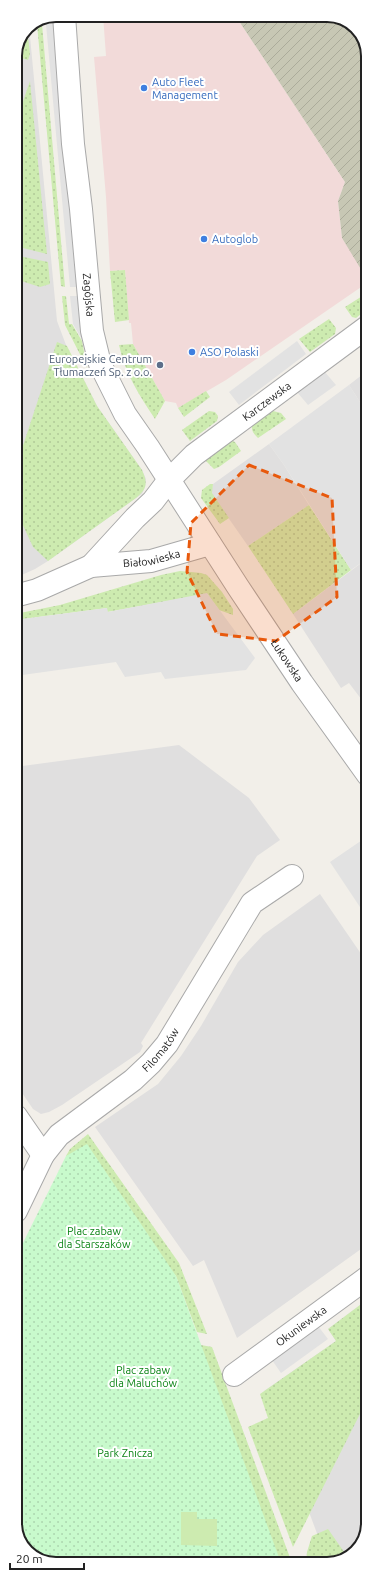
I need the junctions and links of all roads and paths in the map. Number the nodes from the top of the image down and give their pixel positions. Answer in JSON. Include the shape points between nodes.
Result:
{"nodes":[{"id":1,"x":64,"y":22,"type":"edge"},
{"id":2,"x":361,"y":331,"type":"edge"},
{"id":3,"x":169,"y":480,"type":"junction"},
{"id":4,"x":210,"y":544,"type":"junction"},
{"id":5,"x":92,"y":566,"type":"junction"},
{"id":6,"x":22,"y":594,"type":"edge"},
{"id":7,"x":361,"y":765,"type":"edge"},
{"id":8,"x":292,"y":876,"type":"dead end"},
{"id":9,"x":22,"y":1125,"type":"edge"},
{"id":10,"x":43,"y":1155,"type":"junction"},
{"id":11,"x":22,"y":1199,"type":"edge"},
{"id":12,"x":361,"y":1282,"type":"edge"},
{"id":13,"x":234,"y":1375,"type":"dead end"}],
"edges":[{"from":1,"to":3,"type":"street","name":"Zagójska","via":[[73,144],[92,331],[100,364],[110,385],[125,414]]},
{"from":2,"to":3,"type":"street","name":"Karczewska","via":[[194,455]]},
{"from":3,"to":4,"type":"street","name":"Zagójska"},
{"from":3,"to":5,"type":"street","name":"Białowieska","via":[[153,501]]},
{"from":4,"to":5,"type":"street","name":"Białowieska","via":[[151,561]]},
{"from":4,"to":7,"type":"street","name":"Łukowska","via":[[302,683]]},
{"from":5,"to":6,"type":"street","name":"Białowieska"},
{"from":8,"to":10,"type":"street","name":"Filomatów","via":[[252,903],[167,1044],[151,1063],[133,1080],[59,1135]]},
{"from":9,"to":10,"type":"street"},
{"from":10,"to":11,"type":"street","name":"Filomatów"},
{"from":12,"to":13,"type":"street","name":"Okuniewska"}]}
